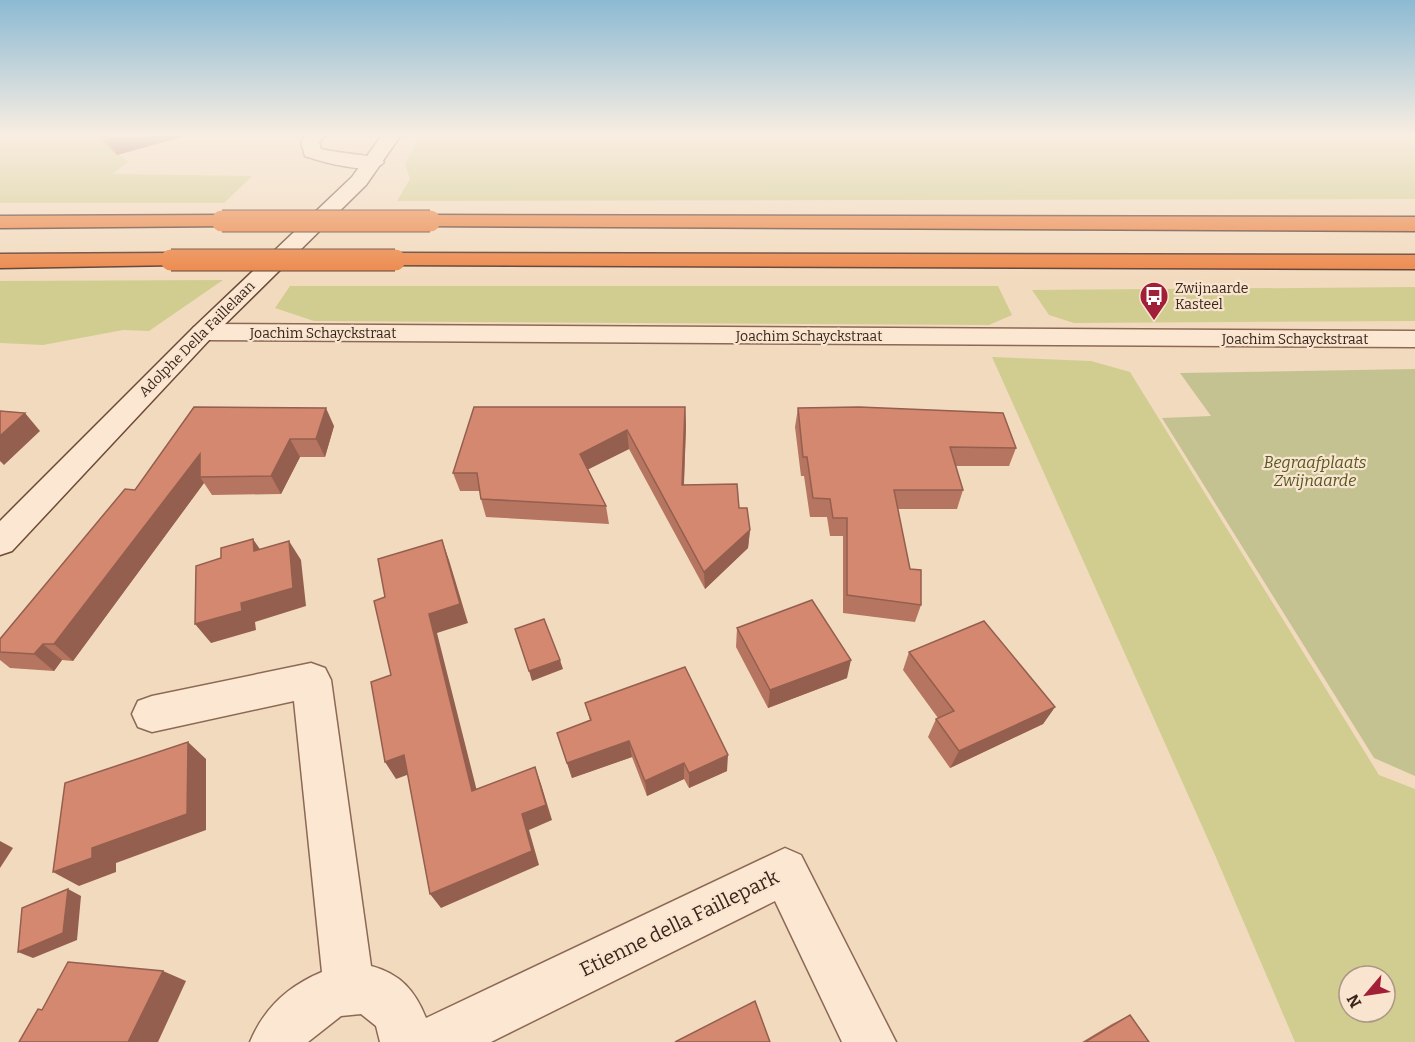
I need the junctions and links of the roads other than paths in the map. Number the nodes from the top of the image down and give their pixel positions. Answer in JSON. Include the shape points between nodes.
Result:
{"nodes":[{"id":1,"x":356,"y":184,"type":"edge"},
{"id":2,"x":0,"y":222,"type":"edge"},
{"id":3,"x":1415,"y":224,"type":"edge"},
{"id":4,"x":0,"y":261,"type":"edge"},
{"id":5,"x":1415,"y":262,"type":"edge"},
{"id":6,"x":202,"y":332,"type":"junction"},
{"id":7,"x":1415,"y":339,"type":"edge"},
{"id":8,"x":0,"y":542,"type":"edge"},
{"id":9,"x":152,"y":714,"type":"dead end"},
{"id":10,"x":349,"y":989,"type":"junction"},
{"id":11,"x":276,"y":1042,"type":"edge"},
{"id":12,"x":406,"y":1042,"type":"edge"},
{"id":13,"x":435,"y":1042,"type":"edge"},
{"id":14,"x":870,"y":1042,"type":"edge"}],
"edges":[{"from":1,"to":6,"type":"street","name":"Adolphe Della Faillelaan"},
{"from":2,"to":3,"type":"highway","bridge":true},
{"from":4,"to":5,"type":"highway","bridge":true},
{"from":6,"to":7,"type":"street","name":"Joachim Schayckstraat"},
{"from":6,"to":8,"type":"street","name":"Adolphe Della Faillelaan"},
{"from":9,"to":10,"type":"street","via":[[311,680]]},
{"from":10,"to":11,"type":"street","via":[[324,996],[300,1011]]},
{"from":10,"to":12,"type":"street","via":[[363,989],[384,997],[399,1014]]},
{"from":13,"to":14,"type":"street","name":"Etienne della Faillepark","via":[[785,871]]}]}
